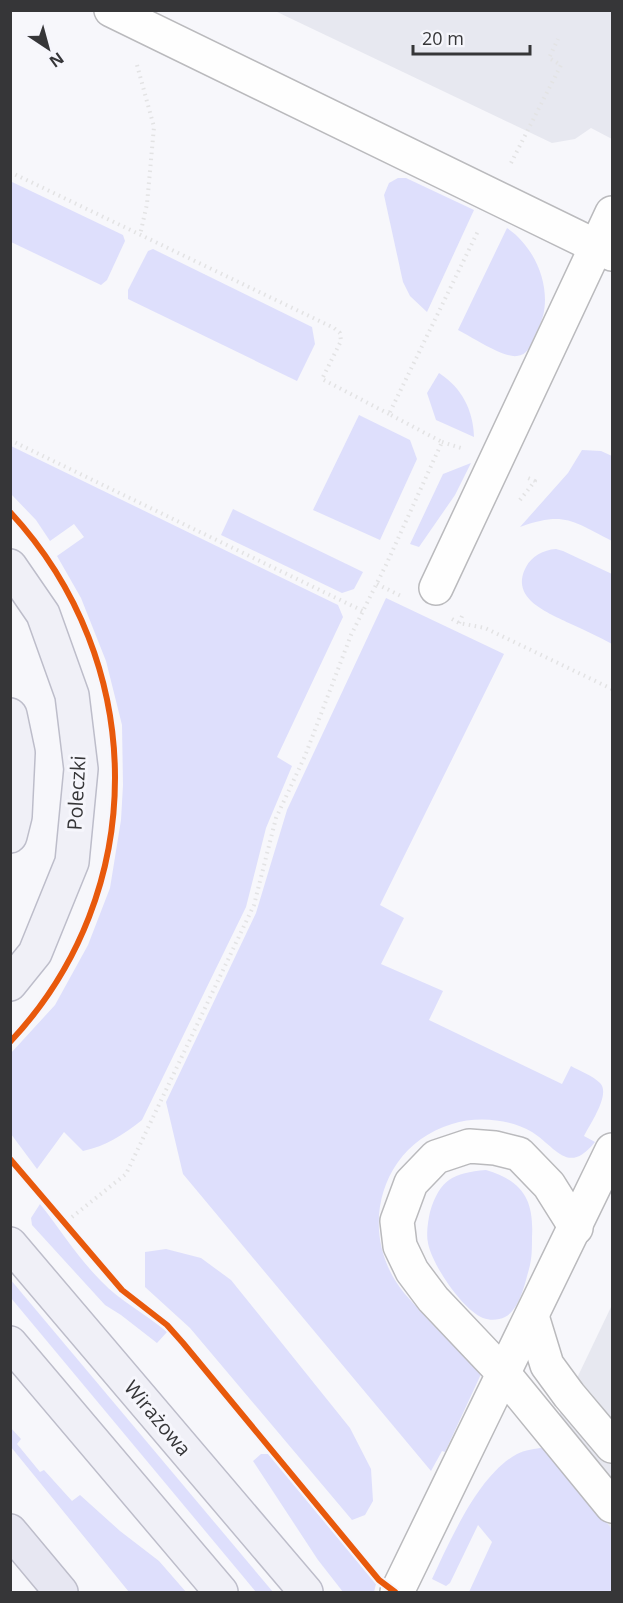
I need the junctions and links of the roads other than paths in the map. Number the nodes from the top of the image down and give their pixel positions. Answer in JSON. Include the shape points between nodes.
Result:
{"nodes":[{"id":1,"x":111,"y":10,"type":"edge"},
{"id":2,"x":612,"y":213,"type":"edge"},
{"id":3,"x":605,"y":250,"type":"edge"},
{"id":4,"x":10,"y":566,"type":"edge"},
{"id":5,"x":422,"y":593,"type":"road end"},
{"id":6,"x":10,"y":716,"type":"edge"},
{"id":7,"x":10,"y":836,"type":"edge"},
{"id":8,"x":10,"y":984,"type":"edge"},
{"id":9,"x":612,"y":1150,"type":"edge"},
{"id":10,"x":576,"y":1228,"type":"junction"},
{"id":11,"x":10,"y":1244,"type":"edge"},
{"id":12,"x":532,"y":1316,"type":"junction"},
{"id":13,"x":10,"y":1343,"type":"edge"},
{"id":14,"x":504,"y":1374,"type":"junction"},
{"id":15,"x":612,"y":1446,"type":"edge"},
{"id":16,"x":612,"y":1506,"type":"edge"},
{"id":17,"x":10,"y":1531,"type":"edge"},
{"id":18,"x":61,"y":1593,"type":"edge"},
{"id":19,"x":221,"y":1593,"type":"edge"},
{"id":20,"x":306,"y":1593,"type":"edge"},
{"id":21,"x":397,"y":1593,"type":"edge"}],
"edges":[{"from":1,"to":3,"type":"lane"},
{"from":2,"to":3,"type":"lane"},
{"from":3,"to":5,"type":"lane"},
{"from":4,"to":8,"type":"main road","name":"Poleczki","via":[[43,614],[72,695],[81,770],[72,862],[35,953]]},
{"from":6,"to":7,"type":"main road","via":[[18,753],[15,816]]},
{"from":9,"to":10,"type":"lane"},
{"from":10,"to":12,"type":"lane"},
{"from":10,"to":14,"type":"lane","via":[[549,1185],[519,1154],[468,1146],[436,1157],[411,1183],[397,1221],[400,1246],[412,1271]]},
{"from":11,"to":20,"type":"main road","name":"Wirażowa"},
{"from":12,"to":14,"type":"lane"},
{"from":12,"to":15,"type":"lane","via":[[547,1365]]},
{"from":13,"to":19,"type":"main road"},
{"from":14,"to":16,"type":"lane"},
{"from":14,"to":21,"type":"lane"},
{"from":17,"to":18,"type":"highway"}]}
